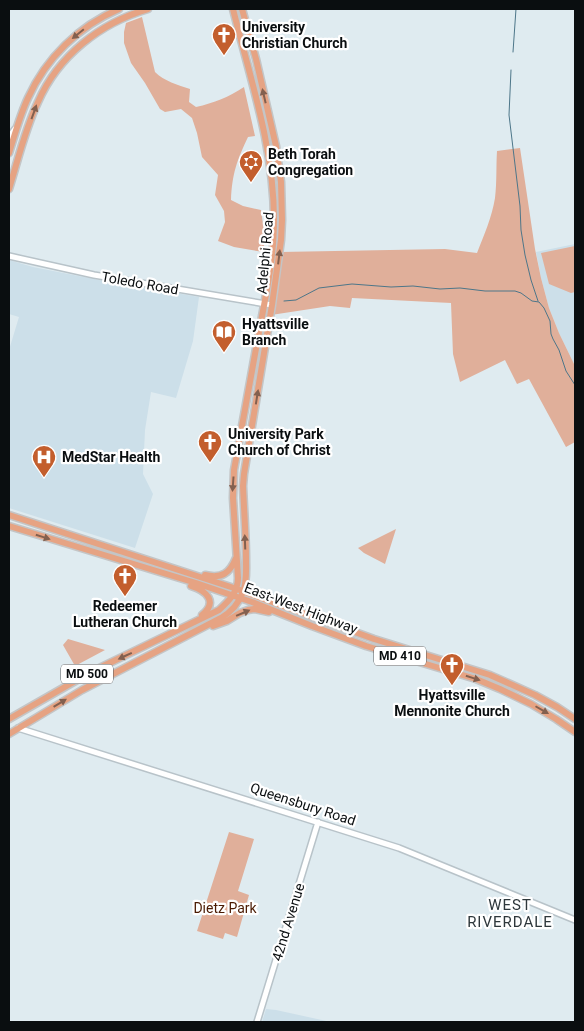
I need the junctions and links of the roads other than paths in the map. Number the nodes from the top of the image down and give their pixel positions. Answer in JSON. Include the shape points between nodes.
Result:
{"nodes":[{"id":1,"x":120,"y":9,"type":"edge"},
{"id":2,"x":148,"y":9,"type":"edge"},
{"id":3,"x":233,"y":9,"type":"edge"},
{"id":4,"x":242,"y":9,"type":"edge"},
{"id":5,"x":18,"y":124,"type":"junction"},
{"id":6,"x":9,"y":138,"type":"edge"},
{"id":7,"x":9,"y":154,"type":"edge"},
{"id":8,"x":18,"y":158,"type":"junction"},
{"id":9,"x":9,"y":189,"type":"edge"},
{"id":10,"x":9,"y":256,"type":"edge"},
{"id":11,"x":264,"y":305,"type":"junction"},
{"id":12,"x":272,"y":305,"type":"junction"},
{"id":13,"x":9,"y":515,"type":"edge"},
{"id":14,"x":9,"y":526,"type":"edge"},
{"id":15,"x":78,"y":547,"type":"junction"},
{"id":16,"x":132,"y":554,"type":"junction"},
{"id":17,"x":237,"y":557,"type":"junction"},
{"id":18,"x":158,"y":563,"type":"junction"},
{"id":19,"x":143,"y":568,"type":"junction"},
{"id":20,"x":240,"y":590,"type":"junction"},
{"id":21,"x":233,"y":596,"type":"junction"},
{"id":22,"x":240,"y":598,"type":"junction"},
{"id":23,"x":294,"y":619,"type":"junction"},
{"id":24,"x":198,"y":631,"type":"junction"},
{"id":25,"x":169,"y":634,"type":"junction"},
{"id":26,"x":575,"y":719,"type":"edge"},
{"id":27,"x":9,"y":720,"type":"edge"},
{"id":28,"x":9,"y":726,"type":"edge"},
{"id":29,"x":18,"y":728,"type":"junction"},
{"id":30,"x":575,"y":732,"type":"edge"},
{"id":31,"x":9,"y":734,"type":"edge"},
{"id":32,"x":318,"y":822,"type":"junction"},
{"id":33,"x":575,"y":920,"type":"edge"},
{"id":34,"x":257,"y":1022,"type":"edge"}],
"edges":[{"from":1,"to":5,"type":"main road","one_way":true,"via":[[100,18],[62,47],[41,74]]},
{"from":8,"to":2,"type":"main road","one_way":true,"via":[[38,101],[60,66],[97,33],[118,20]]},
{"from":3,"to":11,"type":"main road","name":"Adelphi Road","via":[[264,127],[272,190],[274,219]]},
{"from":12,"to":4,"type":"main road","name":"Adelphi Road","one_way":true,"via":[[281,240],[281,182],[276,146]]},
{"from":5,"to":6,"type":"street"},
{"from":5,"to":7,"type":"main road"},
{"from":7,"to":8,"type":"street"},
{"from":8,"to":9,"type":"main road"},
{"from":10,"to":11,"type":"street","name":"Toledo Road","via":[[94,275]]},
{"from":11,"to":12,"type":"street","name":"Toledo Road"},
{"from":11,"to":17,"type":"main road","name":"Adelphi Road","one_way":true,"via":[[234,470]]},
{"from":20,"to":12,"type":"main road","name":"Adelphi Road","one_way":true,"via":[[246,574],[244,480]]},
{"from":13,"to":16,"type":"main road","name":"East-West Highway","number":"MD 410"},
{"from":14,"to":15,"type":"main road","name":"East-West Highway","number":"MD 410","one_way":true},
{"from":15,"to":16,"type":"main road","via":[[126,556]]},
{"from":15,"to":19,"type":"main road","name":"East-West Highway","number":"MD 410"},
{"from":16,"to":18,"type":"main road","name":"East-West Highway","number":"MD 410"},
{"from":17,"to":18,"type":"main road","via":[[229,571],[218,576]]},
{"from":17,"to":20,"type":"main road","name":"Adelphi Road"},
{"from":18,"to":20,"type":"main road","name":"East-West Highway","number":"MD 410"},
{"from":19,"to":21,"type":"main road","name":"East-West Highway","number":"MD 410"},
{"from":19,"to":25,"type":"main road","via":[[204,591],[209,599],[209,608],[203,615]]},
{"from":20,"to":21,"type":"main road","number":"MD 500"},
{"from":20,"to":22,"type":"main road","number":"MD 500"},
{"from":20,"to":26,"type":"main road","name":"East-West Highway","number":"MD 410","via":[[374,639],[498,678],[535,694]]},
{"from":21,"to":22,"type":"main road","name":"East-West Highway","number":"MD 410"},
{"from":21,"to":25,"type":"main road","number":"MD 500","via":[[219,610]]},
{"from":22,"to":23,"type":"main road","name":"East-West Highway","number":"MD 410"},
{"from":22,"to":24,"type":"main road","number":"MD 500","via":[[227,614]]},
{"from":24,"to":23,"type":"main road","one_way":true,"via":[[254,609]]},
{"from":23,"to":30,"type":"main road","name":"East-West Highway","number":"MD 410","one_way":true,"via":[[366,646],[488,683],[531,704]]},
{"from":29,"to":24,"type":"main road","number":"MD 500","one_way":true,"via":[[82,690]]},
{"from":25,"to":27,"type":"main road","number":"MD 500","one_way":true,"via":[[84,676]]},
{"from":27,"to":29,"type":"main road","name":"Queensbury Road"},
{"from":28,"to":29,"type":"main road","name":"Queensbury Road"},
{"from":29,"to":31,"type":"main road","number":"MD 500"},
{"from":29,"to":32,"type":"street","name":"Queensbury Road"},
{"from":32,"to":33,"type":"street","name":"Queensbury Road","via":[[399,848]]},
{"from":32,"to":34,"type":"street","name":"42nd Avenue"}]}
